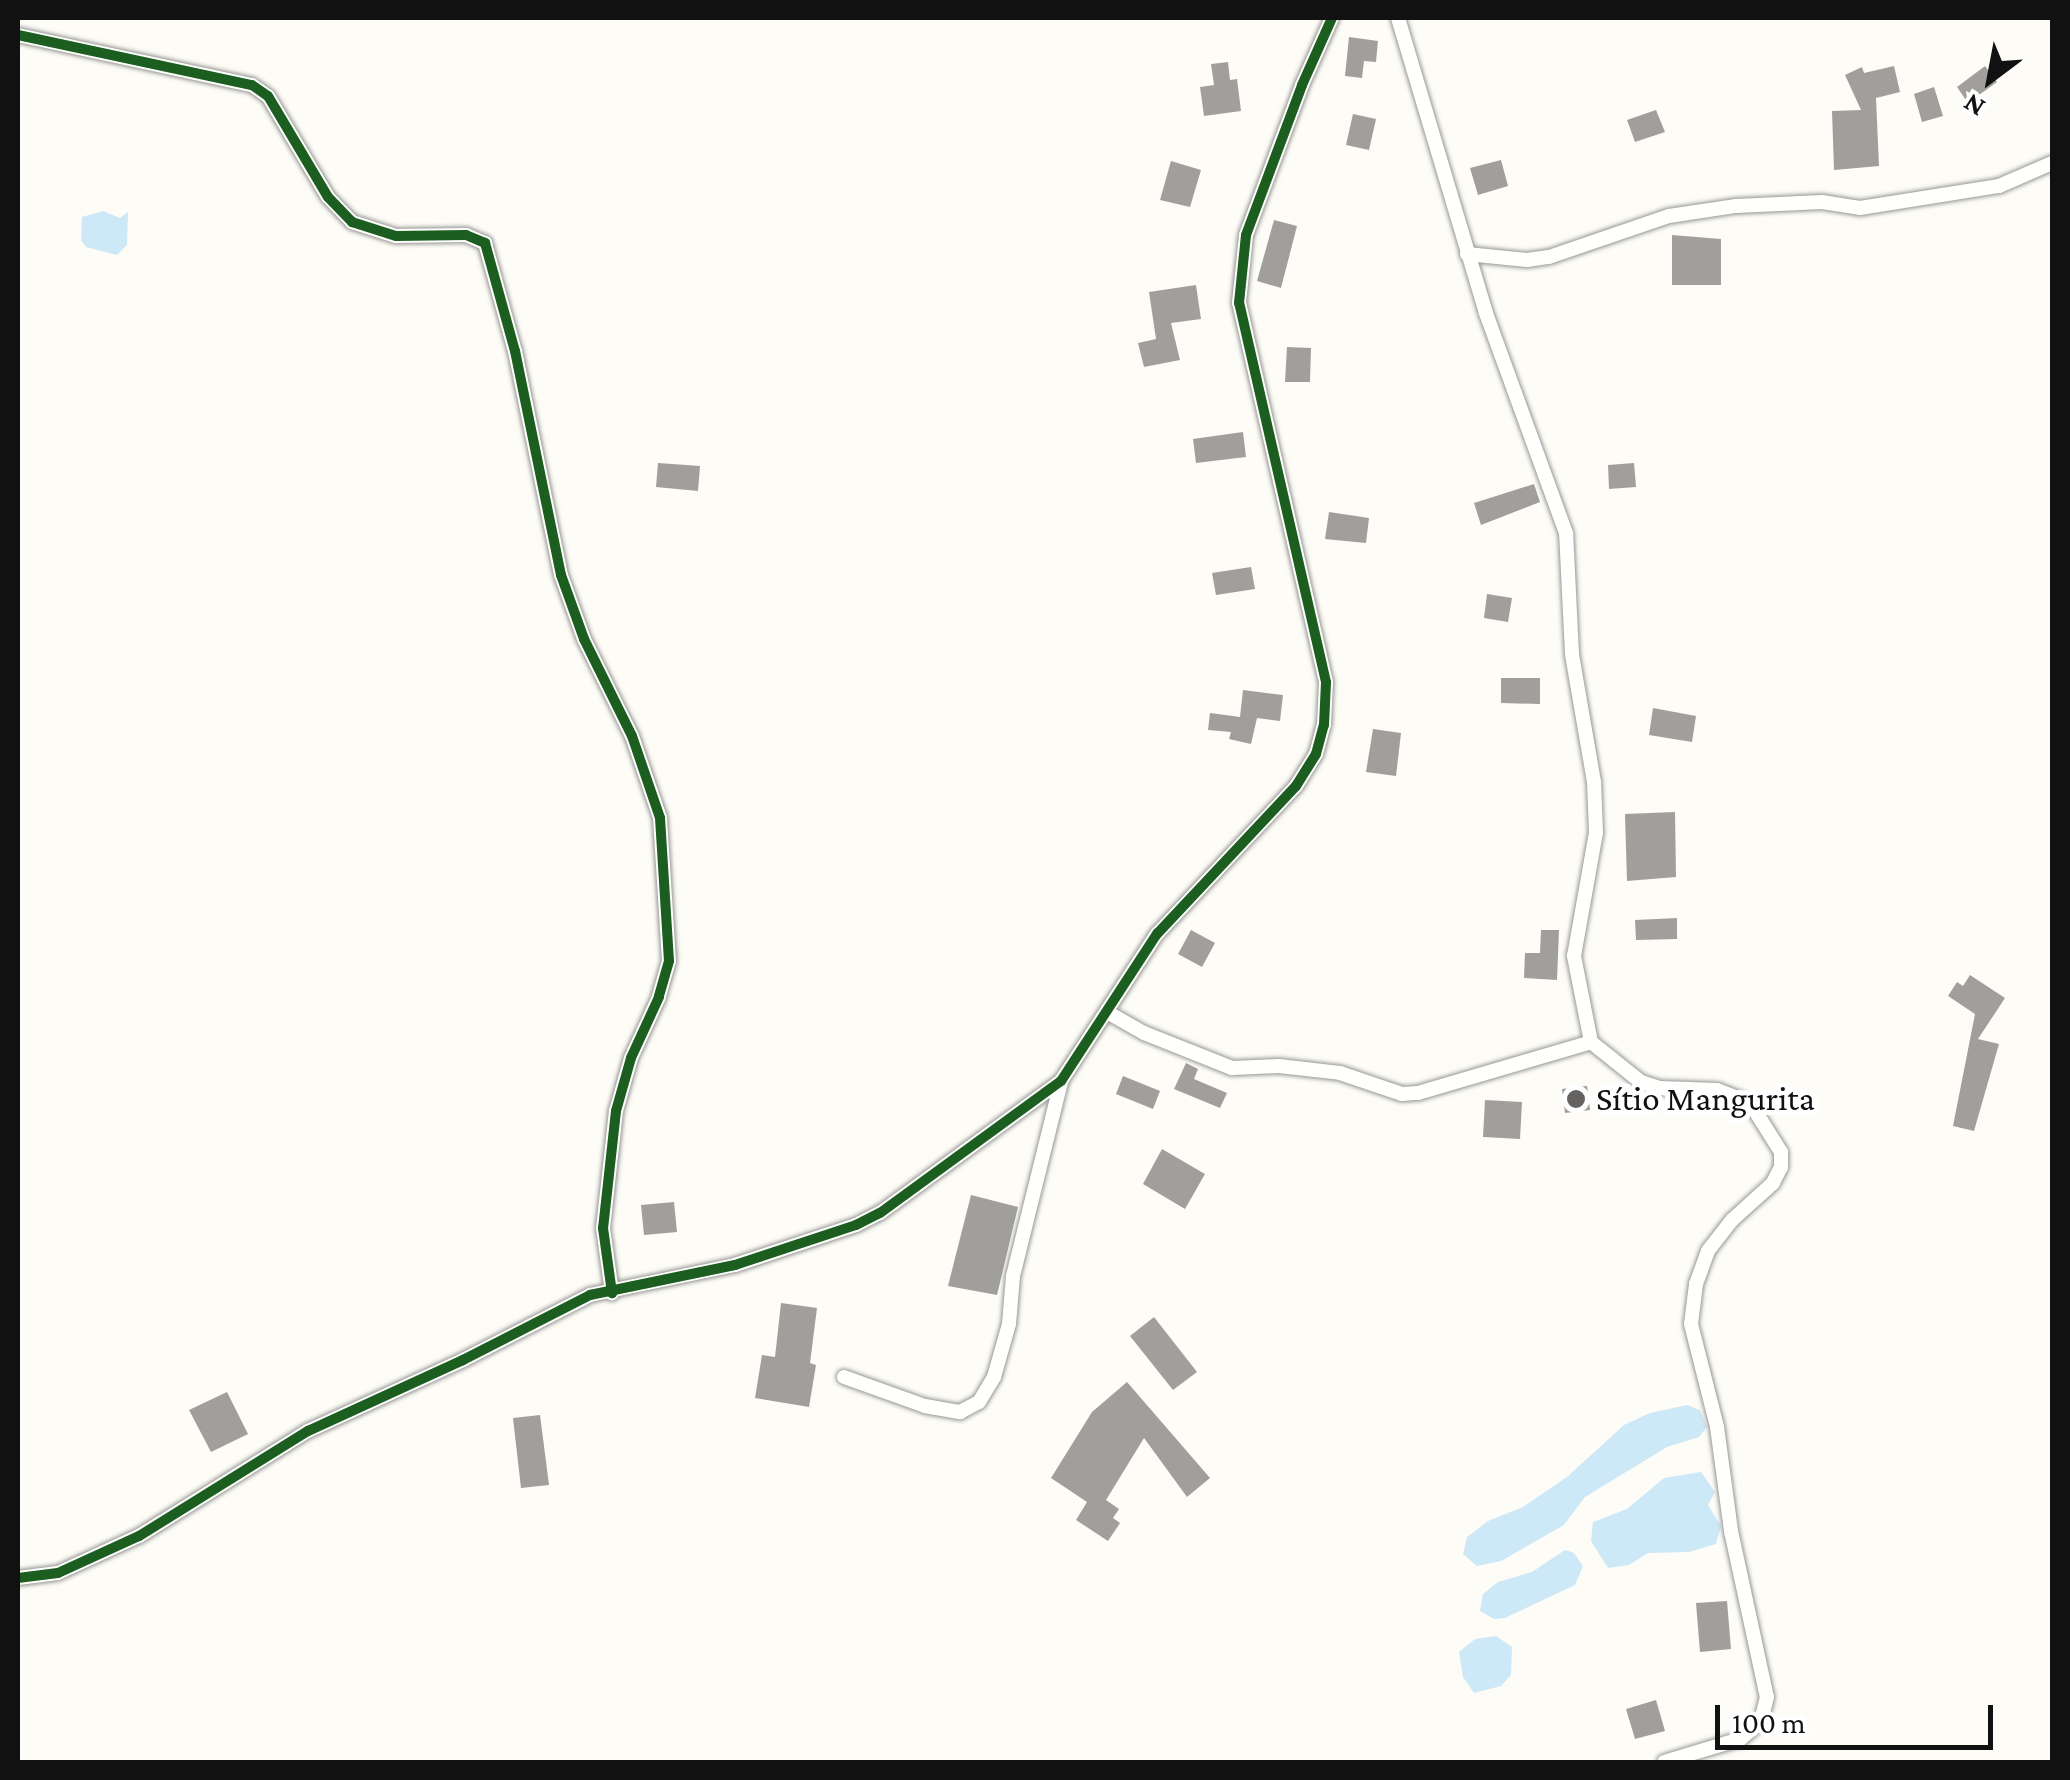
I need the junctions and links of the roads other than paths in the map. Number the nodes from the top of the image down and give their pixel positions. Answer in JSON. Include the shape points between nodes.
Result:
{"nodes":[{"id":1,"x":1332,"y":18,"type":"edge"},
{"id":2,"x":1398,"y":18,"type":"edge"},
{"id":3,"x":18,"y":36,"type":"edge"},
{"id":4,"x":2052,"y":164,"type":"edge"},
{"id":5,"x":1468,"y":254,"type":"junction"},
{"id":6,"x":1107,"y":1012,"type":"junction"},
{"id":7,"x":1591,"y":1042,"type":"junction"},
{"id":8,"x":1061,"y":1081,"type":"junction"},
{"id":9,"x":612,"y":1293,"type":"junction"},
{"id":10,"x":844,"y":1377,"type":"dead end"},
{"id":11,"x":18,"y":1578,"type":"edge"},
{"id":12,"x":1664,"y":1762,"type":"edge"}],
"edges":[{"from":1,"to":6,"type":"street","via":[[1246,235],[1238,303],[1326,682],[1324,725],[1296,786],[1157,934]]},
{"from":2,"to":5,"type":"street"},
{"from":3,"to":9,"type":"street","via":[[252,85],[268,96],[328,197],[352,222],[396,236],[466,235],[485,242],[561,575],[584,640],[632,736],[660,818],[668,961],[616,1111],[603,1228]]},
{"from":4,"to":5,"type":"street","via":[[1999,186],[1860,208],[1822,202],[1670,216],[1549,257]]},
{"from":5,"to":7,"type":"street","via":[[1566,533],[1572,654],[1594,782],[1596,833],[1574,956]]},
{"from":6,"to":7,"type":"street","via":[[1232,1068],[1340,1073],[1402,1094]]},
{"from":6,"to":8,"type":"street"},
{"from":7,"to":12,"type":"street","via":[[1641,1082],[1740,1099],[1754,1109],[1780,1152],[1773,1183],[1708,1250],[1691,1324],[1767,1696],[1761,1721],[1740,1739]]},
{"from":8,"to":9,"type":"street","via":[[856,1225],[774,1254]]},
{"from":8,"to":10,"type":"street","via":[[1014,1276],[1009,1324],[994,1377],[979,1402],[960,1412],[925,1406]]},
{"from":9,"to":11,"type":"street","via":[[590,1295],[308,1431],[139,1536],[58,1573]]}]}
